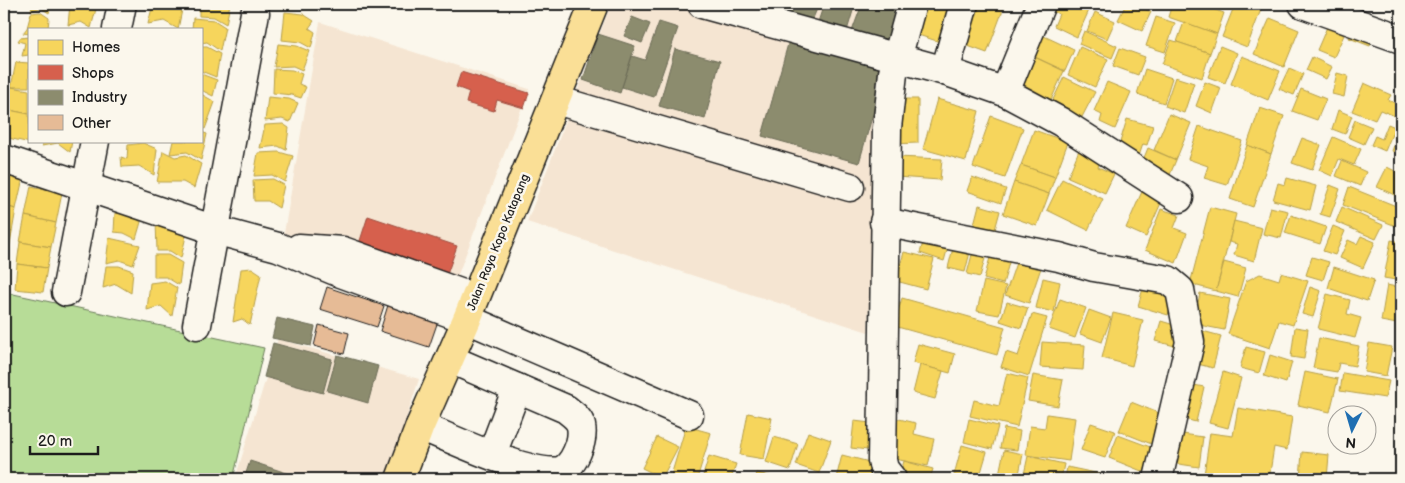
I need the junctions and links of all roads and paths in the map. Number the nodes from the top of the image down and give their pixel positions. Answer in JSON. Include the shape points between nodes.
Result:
{"nodes":[{"id":1,"x":122,"y":4,"type":"edge"},
{"id":2,"x":594,"y":4,"type":"edge"},
{"id":3,"x":702,"y":4,"type":"edge"},
{"id":4,"x":912,"y":4,"type":"edge"},
{"id":5,"x":964,"y":4,"type":"edge"},
{"id":6,"x":1041,"y":4,"type":"edge"},
{"id":7,"x":1303,"y":4,"type":"edge"},
{"id":8,"x":255,"y":13,"type":"dead end"},
{"id":9,"x":117,"y":28,"type":"edge"},
{"id":10,"x":1401,"y":39,"type":"edge"},
{"id":11,"x":898,"y":58,"type":"junction"},
{"id":12,"x":945,"y":71,"type":"junction"},
{"id":13,"x":1005,"y":92,"type":"junction"},
{"id":14,"x":556,"y":100,"type":"junction"},
{"id":15,"x":95,"y":142,"type":"edge"},
{"id":16,"x":4,"y":159,"type":"edge"},
{"id":17,"x":86,"y":187,"type":"junction"},
{"id":18,"x":850,"y":187,"type":"dead end"},
{"id":19,"x":1179,"y":198,"type":"dead end"},
{"id":20,"x":884,"y":222,"type":"junction"},
{"id":21,"x":215,"y":230,"type":"junction"},
{"id":22,"x":66,"y":292,"type":"dead end"},
{"id":23,"x":470,"y":308,"type":"junction"},
{"id":24,"x":197,"y":325,"type":"dead end"},
{"id":25,"x":450,"y":359,"type":"junction"},
{"id":26,"x":518,"y":388,"type":"junction"},
{"id":27,"x":689,"y":414,"type":"dead end"},
{"id":28,"x":420,"y":426,"type":"junction"},
{"id":29,"x":492,"y":454,"type":"junction"},
{"id":30,"x":400,"y":479,"type":"edge"},
{"id":31,"x":892,"y":479,"type":"edge"},
{"id":32,"x":1158,"y":479,"type":"edge"}],
"edges":[{"from":1,"to":9,"type":"street"},
{"from":2,"to":14,"type":"main road","name":"Jalan Raya Kopo Katapang"},
{"from":3,"to":11,"type":"street"},
{"from":4,"to":11,"type":"street"},
{"from":5,"to":12,"type":"street"},
{"from":6,"to":13,"type":"street"},
{"from":7,"to":10,"type":"street"},
{"from":8,"to":21,"type":"street"},
{"from":11,"to":12,"type":"street"},
{"from":11,"to":20,"type":"street","via":[[890,91]]},
{"from":12,"to":13,"type":"street"},
{"from":13,"to":19,"type":"street","via":[[1062,122]]},
{"from":14,"to":18,"type":"street"},
{"from":14,"to":23,"type":"main road","name":"Jalan Raya Kopo Katapang"},
{"from":15,"to":17,"type":"street"},
{"from":16,"to":17,"type":"street"},
{"from":17,"to":21,"type":"street"},
{"from":17,"to":22,"type":"street"},
{"from":20,"to":31,"type":"street","via":[[882,460]]},
{"from":20,"to":32,"type":"street","via":[[1168,280],[1177,286],[1190,342]]},
{"from":21,"to":23,"type":"street","via":[[278,247],[338,272]]},
{"from":21,"to":24,"type":"street"},
{"from":23,"to":25,"type":"main road","name":"Jalan Raya Kopo Katapang"},
{"from":23,"to":27,"type":"street"},
{"from":25,"to":26,"type":"street"},
{"from":25,"to":28,"type":"main road","name":"Jalan Raya Kopo Katapang"},
{"from":26,"to":29,"type":"street"},
{"from":26,"to":29,"type":"street","via":[[566,409],[576,417],[581,427],[578,448],[570,465],[560,471],[543,471]]},
{"from":28,"to":29,"type":"street"},
{"from":28,"to":30,"type":"main road","name":"Jalan Raya Kopo Katapang"}]}
